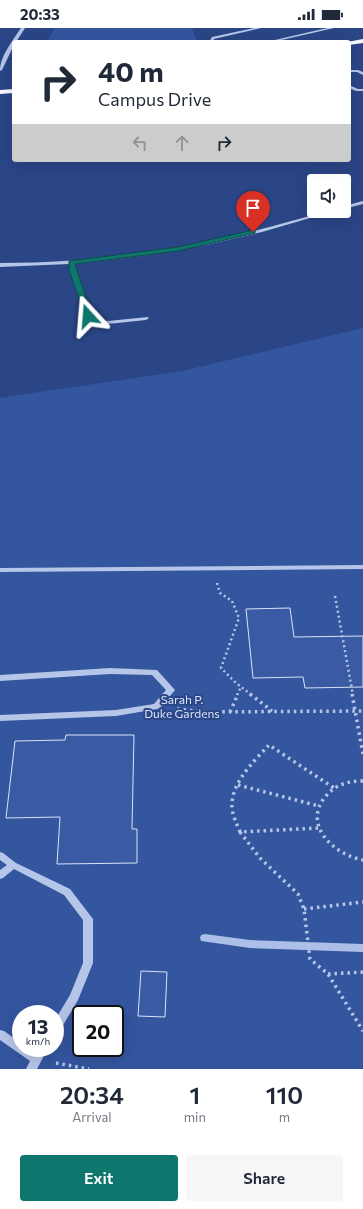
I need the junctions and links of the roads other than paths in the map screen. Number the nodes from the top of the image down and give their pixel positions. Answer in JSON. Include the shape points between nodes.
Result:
{"nodes":[{"id":1,"x":23,"y":28,"type":"edge"},
{"id":2,"x":259,"y":28,"type":"edge"},
{"id":3,"x":332,"y":28,"type":"edge"},
{"id":4,"x":15,"y":40,"type":"edge"},
{"id":5,"x":212,"y":40,"type":"edge"},
{"id":6,"x":281,"y":40,"type":"edge"},
{"id":7,"x":363,"y":41,"type":"edge"},
{"id":8,"x":351,"y":43,"type":"edge"},
{"id":9,"x":12,"y":45,"type":"edge"},
{"id":10,"x":0,"y":70,"type":"edge"},
{"id":11,"x":351,"y":71,"type":"edge"},
{"id":12,"x":363,"y":74,"type":"edge"},
{"id":13,"x":351,"y":87,"type":"edge"},
{"id":14,"x":363,"y":90,"type":"edge"},
{"id":15,"x":12,"y":91,"type":"edge"},
{"id":16,"x":0,"y":92,"type":"edge"},
{"id":17,"x":363,"y":202,"type":"edge"},
{"id":18,"x":351,"y":206,"type":"edge"},
{"id":19,"x":307,"y":217,"type":"edge"},
{"id":20,"x":71,"y":263,"type":"junction"},
{"id":21,"x":0,"y":265,"type":"edge"},
{"id":22,"x":146,"y":318,"type":"dead end"},
{"id":23,"x":363,"y":566,"type":"edge"},
{"id":24,"x":0,"y":570,"type":"edge"},
{"id":25,"x":0,"y":678,"type":"edge"},
{"id":26,"x":0,"y":718,"type":"edge"},
{"id":27,"x":0,"y":855,"type":"edge"},
{"id":28,"x":13,"y":864,"type":"junction"},
{"id":29,"x":0,"y":875,"type":"edge"},
{"id":30,"x":64,"y":1014,"type":"edge"},
{"id":31,"x":0,"y":1034,"type":"edge"},
{"id":32,"x":33,"y":1065,"type":"edge"}],
"edges":[{"from":1,"to":4,"type":"street"},
{"from":2,"to":5,"type":"street"},
{"from":3,"to":6,"type":"street"},
{"from":7,"to":8,"type":"main road"},
{"from":9,"to":10,"type":"street"},
{"from":11,"to":12,"type":"street"},
{"from":13,"to":14,"type":"street"},
{"from":15,"to":16,"type":"main road"},
{"from":17,"to":18,"type":"street"},
{"from":19,"to":20,"type":"street","via":[[195,246]]},
{"from":20,"to":21,"type":"street"},
{"from":20,"to":22,"type":"street","via":[[88,316],[98,322],[116,323]]},
{"from":23,"to":24,"type":"street"},
{"from":25,"to":26,"type":"street","via":[[110,671],[154,672],[171,690],[157,706],[116,713]]},
{"from":27,"to":28,"type":"street"},
{"from":28,"to":29,"type":"street"},
{"from":28,"to":30,"type":"street","via":[[67,892],[88,919],[88,963]]},
{"from":31,"to":32,"type":"street"}]}
